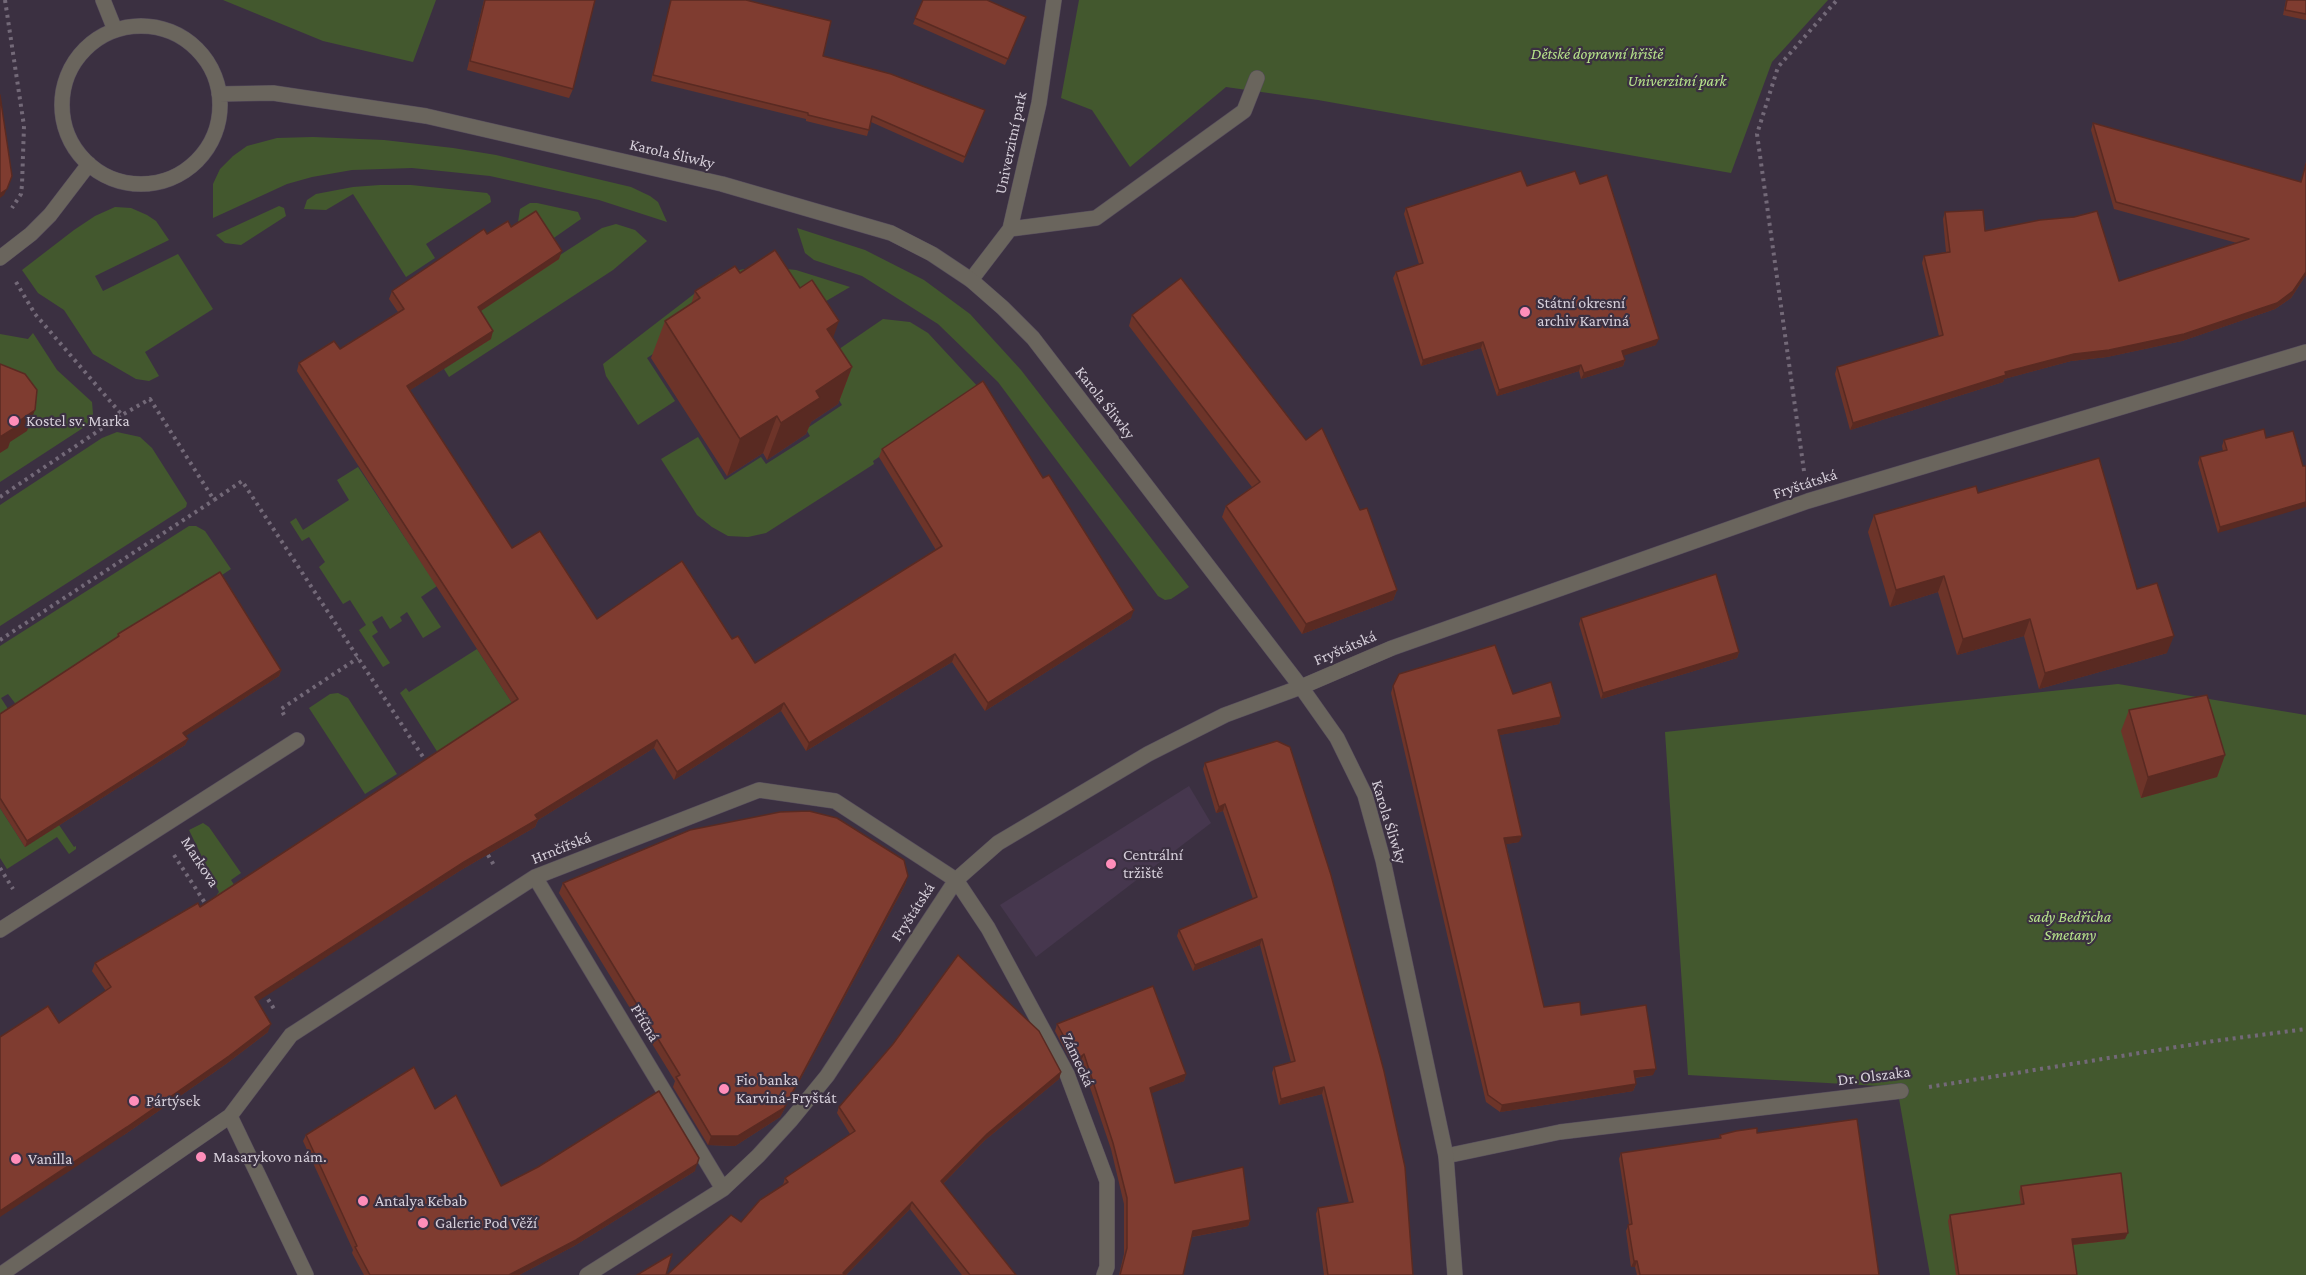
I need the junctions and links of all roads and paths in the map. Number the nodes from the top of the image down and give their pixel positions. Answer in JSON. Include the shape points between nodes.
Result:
{"nodes":[{"id":1,"x":5,"y":0,"type":"edge"},
{"id":2,"x":104,"y":0,"type":"edge"},
{"id":3,"x":1054,"y":0,"type":"edge"},
{"id":4,"x":1837,"y":0,"type":"edge"},
{"id":5,"x":115,"y":30,"type":"junction"},
{"id":6,"x":1257,"y":78,"type":"dead end"},
{"id":7,"x":219,"y":94,"type":"junction"},
{"id":8,"x":89,"y":164,"type":"junction"},
{"id":9,"x":10,"y":211,"type":"dead end"},
{"id":10,"x":1010,"y":229,"type":"junction"},
{"id":11,"x":1,"y":258,"type":"edge"},
{"id":12,"x":970,"y":280,"type":"junction"},
{"id":13,"x":2306,"y":352,"type":"edge"},
{"id":14,"x":122,"y":415,"type":"junction"},
{"id":15,"x":0,"y":497,"type":"edge"},
{"id":16,"x":214,"y":500,"type":"junction"},
{"id":17,"x":1808,"y":501,"type":"junction"},
{"id":18,"x":0,"y":640,"type":"edge"},
{"id":19,"x":358,"y":658,"type":"junction"},
{"id":20,"x":1301,"y":687,"type":"junction"},
{"id":21,"x":297,"y":740,"type":"joint"},
{"id":22,"x":428,"y":764,"type":"edge"},
{"id":23,"x":157,"y":829,"type":"junction"},
{"id":24,"x":535,"y":877,"type":"junction"},
{"id":25,"x":956,"y":880,"type":"junction"},
{"id":26,"x":208,"y":907,"type":"edge"},
{"id":27,"x":0,"y":930,"type":"edge"},
{"id":28,"x":259,"y":986,"type":"edge"},
{"id":29,"x":2306,"y":1029,"type":"edge"},
{"id":30,"x":291,"y":1035,"type":"junction"},
{"id":31,"x":1901,"y":1091,"type":"joint"},
{"id":32,"x":230,"y":1116,"type":"junction"},
{"id":33,"x":1446,"y":1156,"type":"junction"},
{"id":34,"x":723,"y":1189,"type":"junction"},
{"id":35,"x":0,"y":1275,"type":"edge"},
{"id":36,"x":306,"y":1275,"type":"edge"},
{"id":37,"x":586,"y":1275,"type":"edge"},
{"id":38,"x":1104,"y":1275,"type":"edge"},
{"id":39,"x":1455,"y":1275,"type":"edge"}],
"edges":[{"from":1,"to":9,"type":"path","via":[[24,126],[21,194]]},
{"from":2,"to":5,"type":"street"},
{"from":3,"to":10,"type":"street","name":"Univerzitní park","via":[[1039,103]]},
{"from":4,"to":17,"type":"path","via":[[1778,67],[1757,134]]},
{"from":5,"to":7,"type":"street","via":[[155,27],[174,33],[205,58]]},
{"from":5,"to":8,"type":"street","via":[[81,53],[64,90],[62,111],[66,131]]},
{"from":6,"to":10,"type":"street","via":[[1244,111],[1096,218]]},
{"from":7,"to":8,"type":"street","via":[[220,115],[214,135],[204,153],[173,177],[148,184],[123,182]]},
{"from":7,"to":12,"type":"street","name":"Karola Śliwky","via":[[304,96],[426,116],[722,184],[891,233]]},
{"from":8,"to":11,"type":"street","via":[[50,215]]},
{"from":10,"to":12,"type":"street","name":"Univerzitní park"},
{"from":11,"to":14,"type":"path","via":[[35,314]]},
{"from":12,"to":20,"type":"street","name":"Karola Śliwky","via":[[1032,338]]},
{"from":13,"to":17,"type":"street","name":"Fryštátská"},
{"from":14,"to":15,"type":"path"},
{"from":14,"to":16,"type":"path","via":[[150,399]]},
{"from":16,"to":18,"type":"path"},
{"from":16,"to":19,"type":"path","via":[[242,481]]},
{"from":17,"to":20,"type":"street","name":"Fryštátská","via":[[1392,648]]},
{"from":19,"to":21,"type":"path","via":[[281,709]]},
{"from":19,"to":22,"type":"path"},
{"from":20,"to":25,"type":"street","name":"Fryštátská","via":[[1225,715],[1148,754],[998,843]]},
{"from":20,"to":33,"type":"street","name":"Karola Śliwky","via":[[1337,738],[1365,795],[1383,860]]},
{"from":21,"to":23,"type":"street","name":"Markova"},
{"from":23,"to":26,"type":"path","name":"Markova"},
{"from":23,"to":27,"type":"street","name":"Markova"},
{"from":24,"to":25,"type":"street","name":"Hrnčířská","via":[[759,790],[835,801]]},
{"from":24,"to":30,"type":"street","name":"Hrnčířská"},
{"from":24,"to":34,"type":"street","name":"Příčná"},
{"from":25,"to":34,"type":"street","name":"Fryštátská","via":[[827,1076],[785,1127]]},
{"from":25,"to":38,"type":"street","name":"Zámecká","via":[[988,928],[1067,1074],[1107,1182]]},
{"from":28,"to":30,"type":"path"},
{"from":29,"to":31,"type":"path","name":"Dr. Olszaka"},
{"from":30,"to":32,"type":"street","name":"Hrnčířská"},
{"from":31,"to":33,"type":"street","name":"Dr. Olszaka","via":[[1560,1132]]},
{"from":32,"to":35,"type":"street"},
{"from":32,"to":36,"type":"street"},
{"from":33,"to":39,"type":"street","name":"Karola Śliwky"},
{"from":34,"to":37,"type":"street","name":"Fryštátská"}]}
